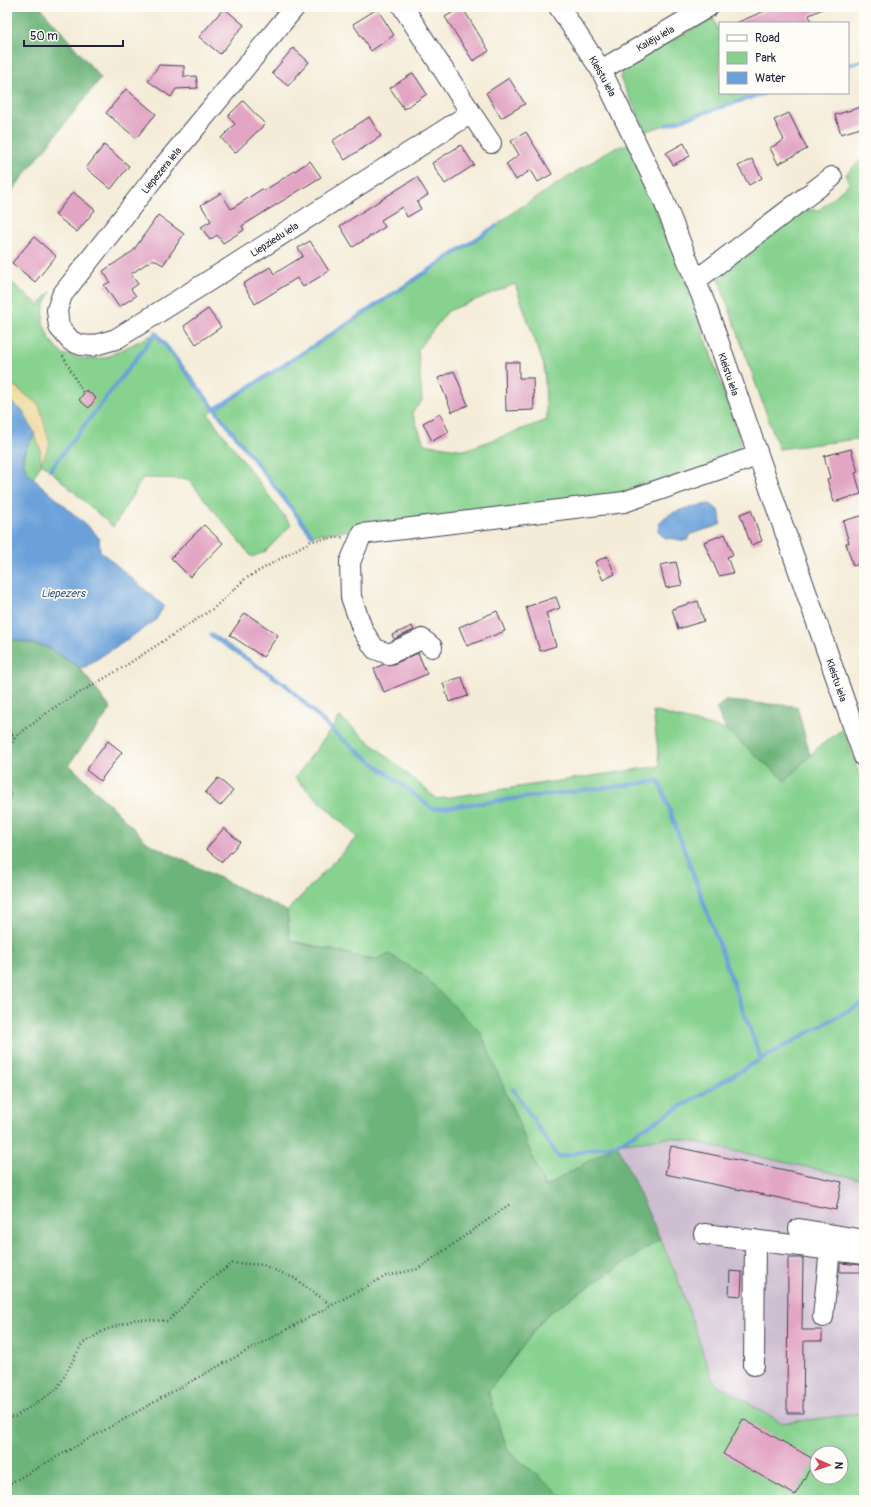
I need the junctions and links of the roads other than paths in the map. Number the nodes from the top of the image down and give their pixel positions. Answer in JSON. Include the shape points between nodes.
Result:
{"nodes":[{"id":1,"x":295,"y":7,"type":"edge"},
{"id":2,"x":403,"y":7,"type":"edge"},
{"id":3,"x":558,"y":7,"type":"edge"},
{"id":4,"x":708,"y":7,"type":"edge"},
{"id":5,"x":601,"y":70,"type":"junction"},
{"id":6,"x":471,"y":113,"type":"junction"},
{"id":7,"x":491,"y":143,"type":"dead end"},
{"id":8,"x":832,"y":177,"type":"dead end"},
{"id":9,"x":696,"y":281,"type":"junction"},
{"id":10,"x":71,"y":341,"type":"joint"},
{"id":11,"x":757,"y":456,"type":"junction"},
{"id":12,"x":432,"y":647,"type":"dead end"},
{"id":13,"x":859,"y":725,"type":"edge"},
{"id":14,"x":864,"y":757,"type":"edge"},
{"id":15,"x":799,"y":1229,"type":"dead end"},
{"id":16,"x":704,"y":1234,"type":"dead end"},
{"id":17,"x":755,"y":1240,"type":"junction"},
{"id":18,"x":864,"y":1240,"type":"edge"},
{"id":19,"x":830,"y":1249,"type":"junction"},
{"id":20,"x":864,"y":1254,"type":"edge"},
{"id":21,"x":822,"y":1317,"type":"dead end"},
{"id":22,"x":754,"y":1365,"type":"dead end"}],
"edges":[{"from":1,"to":10,"type":"street","name":"Liepezera iela","via":[[62,295],[57,310],[59,327]]},
{"from":2,"to":6,"type":"street"},
{"from":3,"to":5,"type":"street","name":"Kleistu iela"},
{"from":4,"to":5,"type":"street","name":"Kalēju iela"},
{"from":5,"to":9,"type":"street","name":"Kleistu iela","via":[[663,199]]},
{"from":6,"to":7,"type":"street"},
{"from":6,"to":10,"type":"street","name":"Liepziedu iela","via":[[116,339],[92,346]]},
{"from":8,"to":9,"type":"street"},
{"from":9,"to":11,"type":"street","name":"Kleistu iela"},
{"from":11,"to":12,"type":"street","via":[[624,502],[362,534],[350,562],[350,597],[362,631],[375,649],[389,654],[422,639]]},
{"from":11,"to":13,"type":"street","name":"Kleistu iela"},
{"from":13,"to":14,"type":"street","name":"Kleistu iela"},
{"from":15,"to":18,"type":"street"},
{"from":16,"to":17,"type":"street"},
{"from":17,"to":19,"type":"street"},
{"from":17,"to":22,"type":"street"},
{"from":19,"to":20,"type":"street"},
{"from":19,"to":21,"type":"street"}]}
